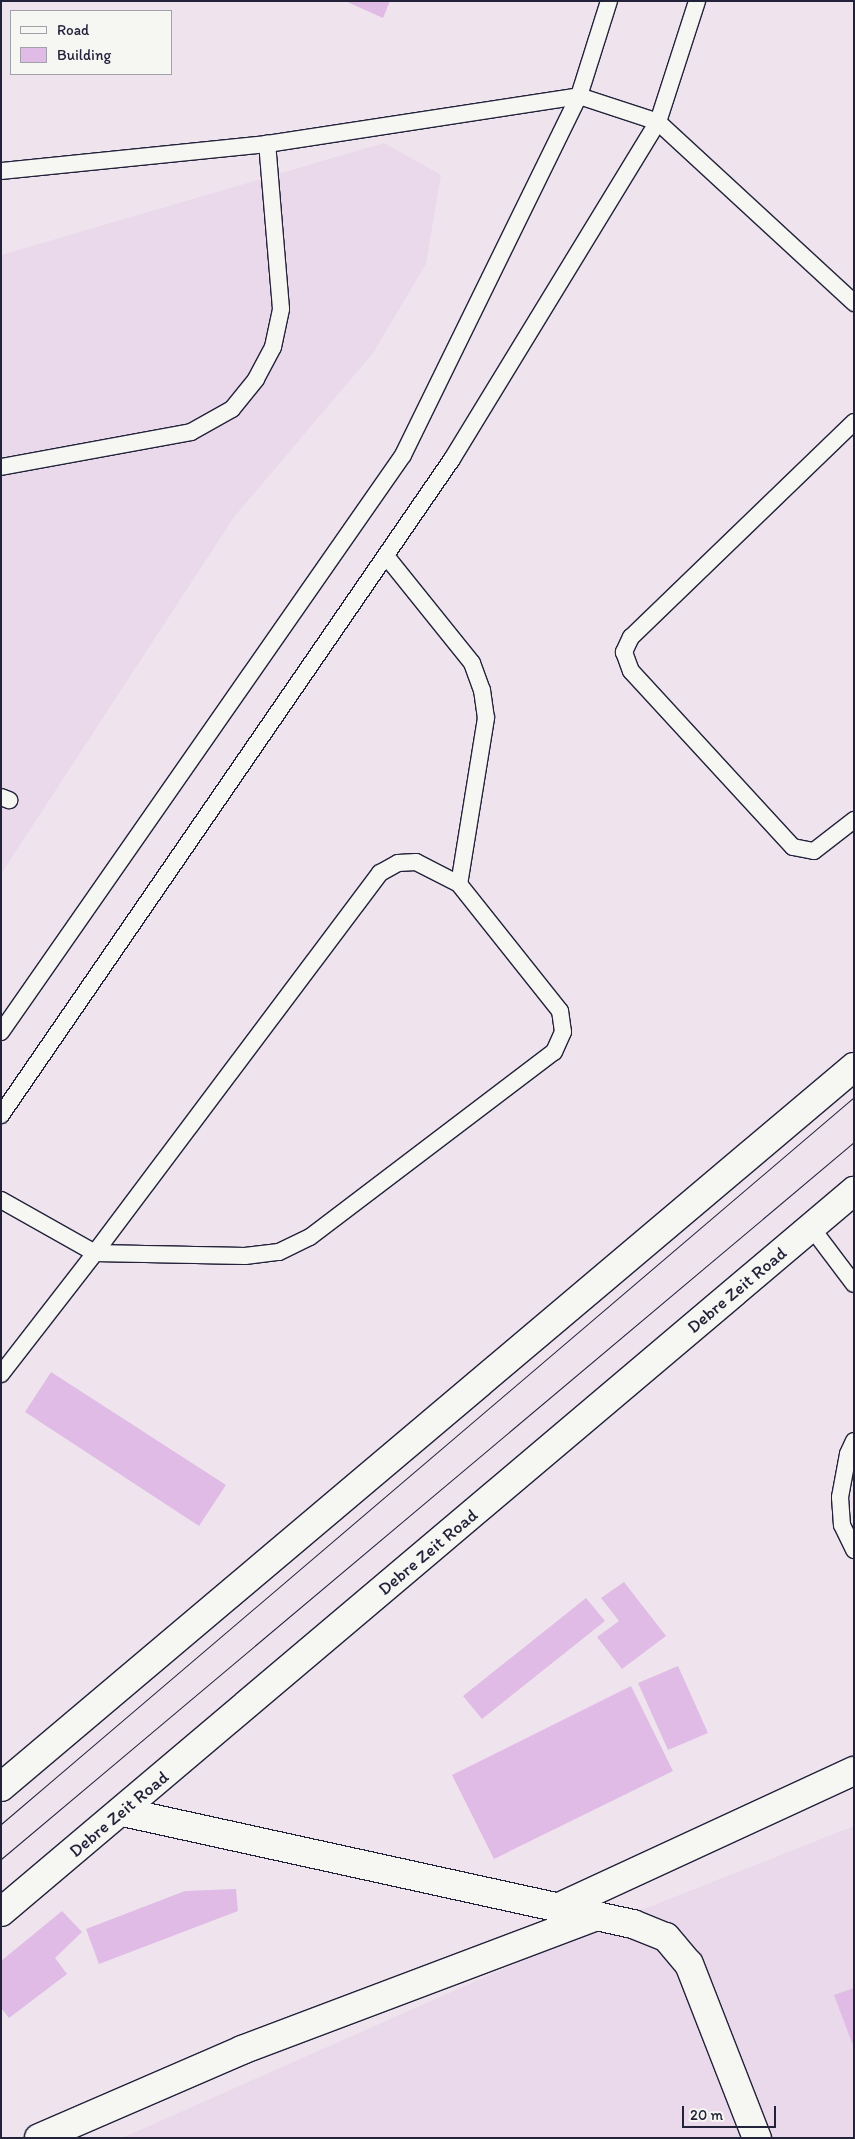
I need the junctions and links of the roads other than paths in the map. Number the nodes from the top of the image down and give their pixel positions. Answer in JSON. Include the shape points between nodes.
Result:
{"nodes":[{"id":1,"x":609,"y":1,"type":"edge"},
{"id":2,"x":697,"y":1,"type":"edge"},
{"id":3,"x":579,"y":96,"type":"junction"},
{"id":4,"x":658,"y":122,"type":"junction"},
{"id":5,"x":267,"y":144,"type":"junction"},
{"id":6,"x":1,"y":172,"type":"edge"},
{"id":7,"x":854,"y":303,"type":"edge"},
{"id":8,"x":854,"y":422,"type":"edge"},
{"id":9,"x":1,"y":467,"type":"edge"},
{"id":10,"x":386,"y":556,"type":"junction"},
{"id":11,"x":854,"y":820,"type":"edge"},
{"id":12,"x":459,"y":884,"type":"junction"},
{"id":13,"x":1,"y":1032,"type":"edge"},
{"id":14,"x":854,"y":1067,"type":"edge"},
{"id":15,"x":1,"y":1115,"type":"edge"},
{"id":16,"x":854,"y":1191,"type":"edge"},
{"id":17,"x":1,"y":1200,"type":"edge"},
{"id":18,"x":811,"y":1227,"type":"junction"},
{"id":19,"x":95,"y":1253,"type":"junction"},
{"id":20,"x":854,"y":1284,"type":"edge"},
{"id":21,"x":1,"y":1374,"type":"edge"},
{"id":22,"x":854,"y":1441,"type":"edge"},
{"id":23,"x":854,"y":1550,"type":"edge"},
{"id":24,"x":854,"y":1770,"type":"edge"},
{"id":25,"x":1,"y":1787,"type":"edge"},
{"id":26,"x":123,"y":1812,"type":"junction"},
{"id":27,"x":557,"y":1908,"type":"junction"},
{"id":28,"x":1,"y":1912,"type":"edge"},
{"id":29,"x":597,"y":1916,"type":"junction"},
{"id":30,"x":39,"y":2138,"type":"edge"},
{"id":31,"x":758,"y":2138,"type":"edge"}],
"edges":[{"from":1,"to":3,"type":"lane"},
{"from":2,"to":4,"type":"lane"},
{"from":3,"to":4,"type":"lane"},
{"from":3,"to":5,"type":"lane"},
{"from":3,"to":13,"type":"lane","via":[[404,455]]},
{"from":4,"to":7,"type":"lane"},
{"from":4,"to":10,"type":"lane","via":[[452,459]]},
{"from":5,"to":6,"type":"lane"},
{"from":5,"to":9,"type":"lane","via":[[281,309],[273,347],[250,387],[232,409],[190,432]]},
{"from":8,"to":11,"type":"lane","via":[[631,637],[624,652],[631,671],[793,847],[814,851]]},
{"from":10,"to":12,"type":"lane","via":[[472,663],[482,690],[486,718]]},
{"from":10,"to":15,"type":"lane"},
{"from":12,"to":19,"type":"lane","via":[[416,862],[398,863],[380,873]]},
{"from":12,"to":19,"type":"lane","via":[[560,1011],[563,1032],[554,1052],[310,1237],[279,1252],[245,1256]]},
{"from":14,"to":25,"type":"main road"},
{"from":16,"to":18,"type":"main road","name":"Debre Zeit Road"},
{"from":17,"to":19,"type":"lane"},
{"from":18,"to":20,"type":"lane"},
{"from":18,"to":26,"type":"main road","name":"Debre Zeit Road"},
{"from":19,"to":21,"type":"lane"},
{"from":22,"to":23,"type":"lane","via":[[840,1497],[842,1526]]},
{"from":24,"to":27,"type":"main road"},
{"from":26,"to":27,"type":"main road"},
{"from":26,"to":28,"type":"main road","name":"Debre Zeit Road"},
{"from":27,"to":29,"type":"main road"},
{"from":29,"to":30,"type":"main road","via":[[242,2050]]},
{"from":29,"to":31,"type":"main road","via":[[633,1924],[666,1938],[689,1964]]}]}
